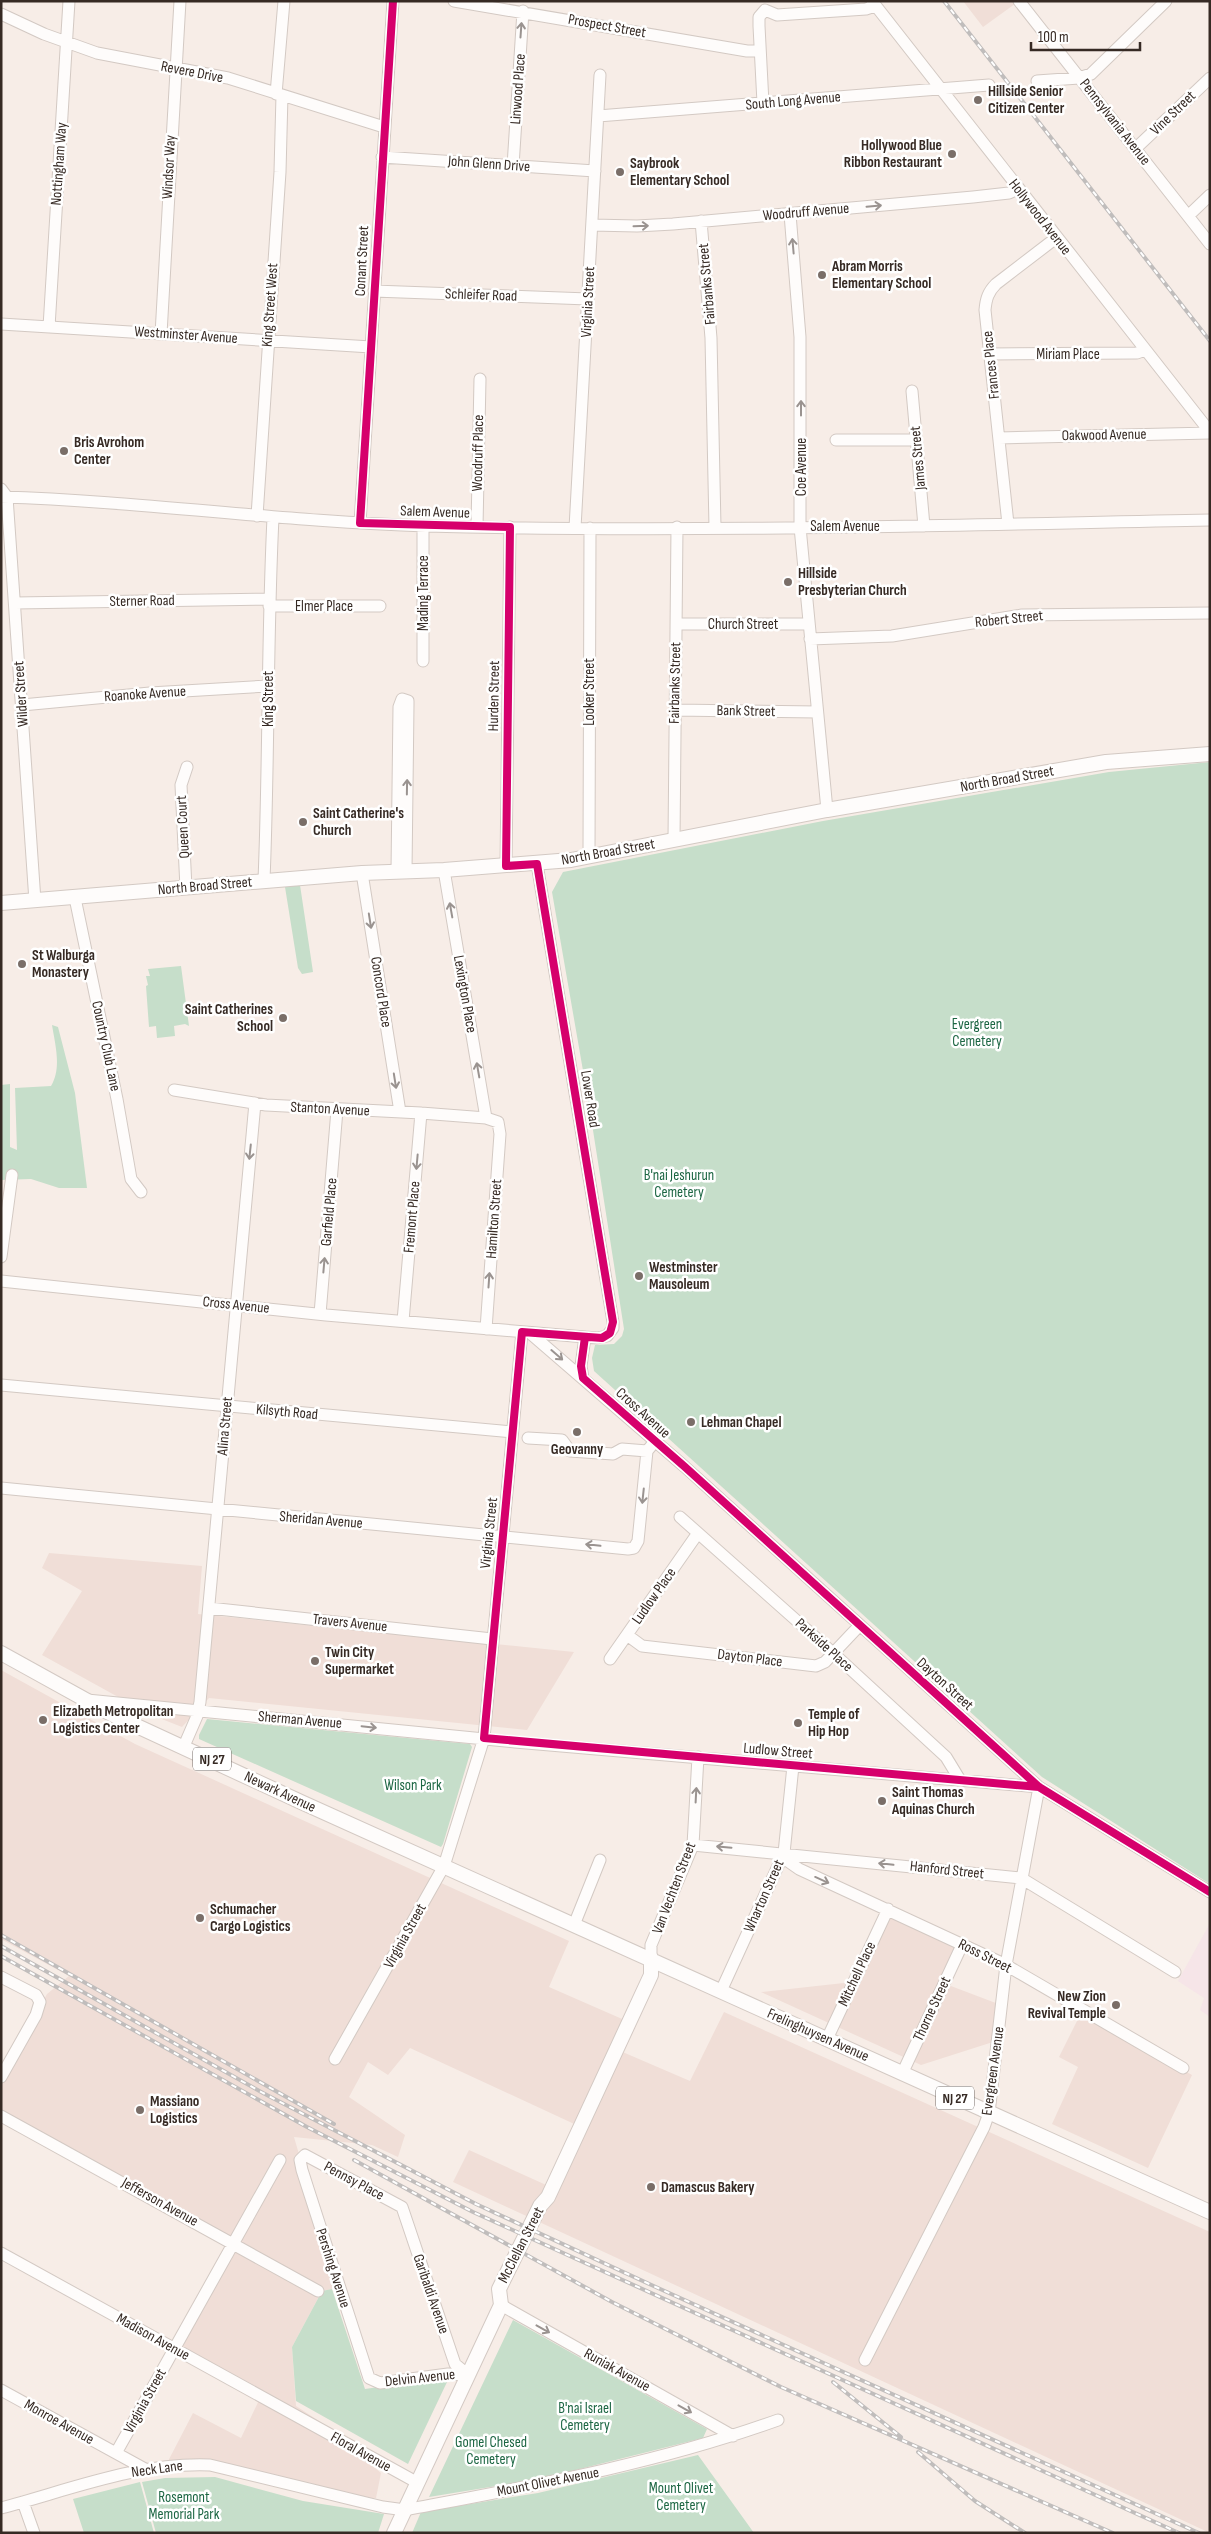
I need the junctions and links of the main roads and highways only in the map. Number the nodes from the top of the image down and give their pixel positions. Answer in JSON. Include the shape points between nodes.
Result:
{"nodes":[{"id":1,"x":1210,"y":754,"type":"edge"},
{"id":2,"x":1,"y":903,"type":"edge"},
{"id":3,"x":1,"y":1653,"type":"edge"},
{"id":4,"x":426,"y":1859,"type":"joint"},
{"id":5,"x":651,"y":1958,"type":"junction"},
{"id":6,"x":1210,"y":2212,"type":"edge"},
{"id":7,"x":394,"y":2533,"type":"edge"}],
"edges":[{"from":1,"to":2,"type":"main road","name":"North Broad Street","via":[[1106,762],[537,864],[264,880]]},
{"from":3,"to":4,"type":"main road","name":"Newark Avenue","number":"NJ 27","via":[[113,1715]]},
{"from":4,"to":5,"type":"main road","name":"Frelinghuysen Avenue","number":"NJ 27"},
{"from":5,"to":6,"type":"main road","name":"Frelinghuysen Avenue","number":"NJ 27"},
{"from":5,"to":7,"type":"main road","name":"McClellan Street","via":[[651,1975],[548,2198],[540,2206],[499,2289],[501,2305]]}]}
